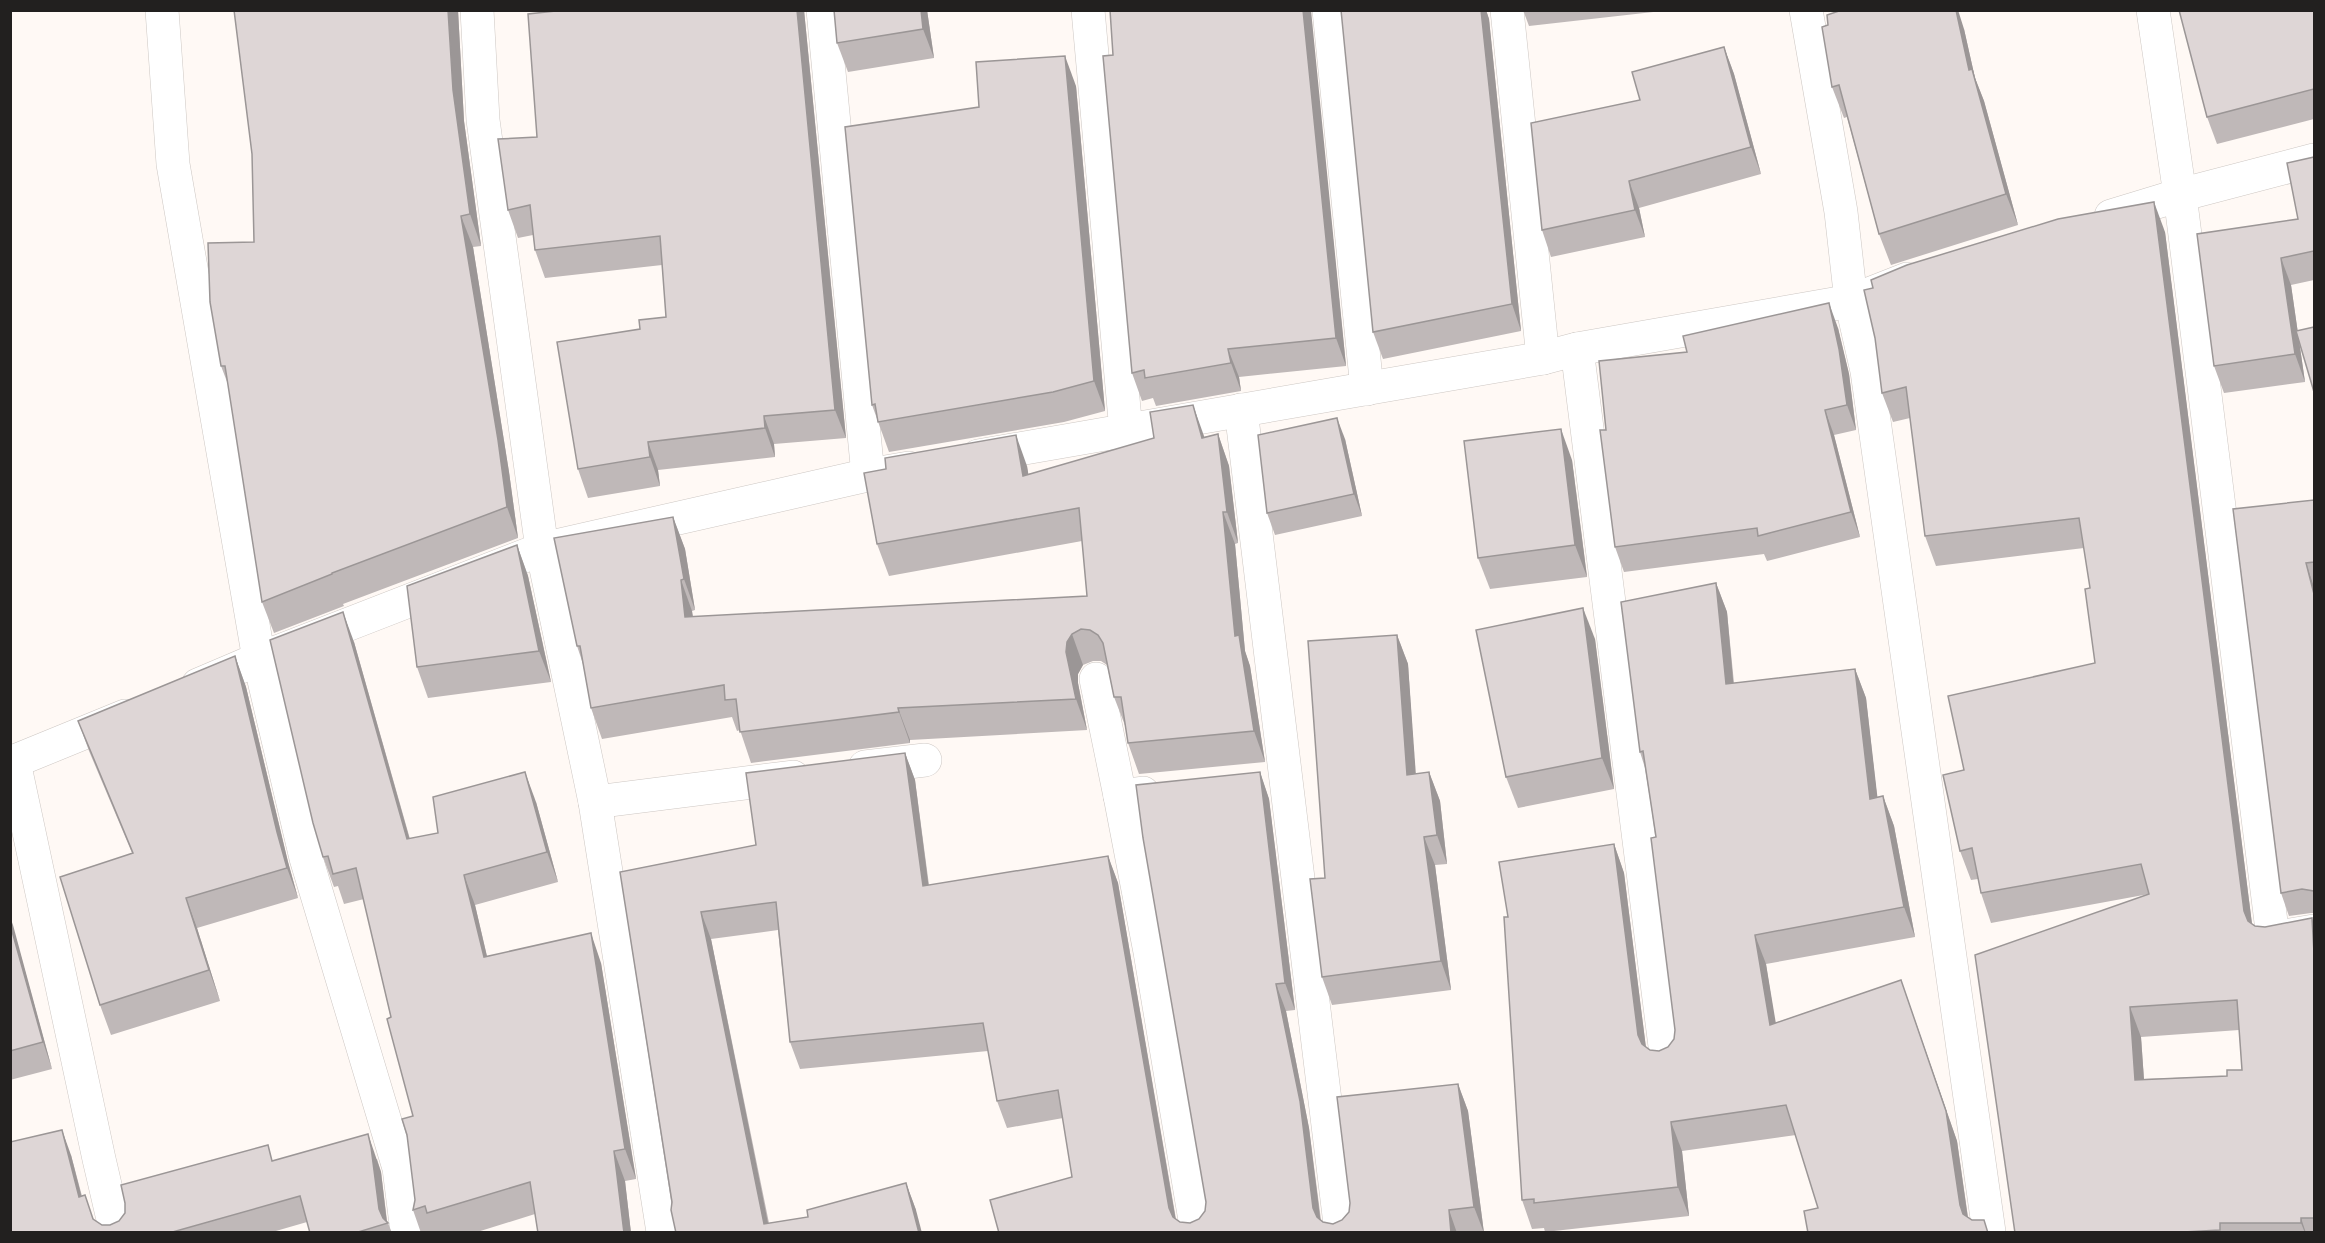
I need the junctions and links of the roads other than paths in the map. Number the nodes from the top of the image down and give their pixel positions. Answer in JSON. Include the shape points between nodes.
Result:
{"nodes":[{"id":1,"x":162,"y":10,"type":"edge"},
{"id":2,"x":477,"y":10,"type":"edge"},
{"id":3,"x":823,"y":10,"type":"edge"},
{"id":4,"x":1088,"y":10,"type":"edge"},
{"id":5,"x":1329,"y":10,"type":"edge"},
{"id":6,"x":1507,"y":10,"type":"edge"},
{"id":7,"x":1806,"y":10,"type":"edge"},
{"id":8,"x":2153,"y":10,"type":"edge"},
{"id":9,"x":2314,"y":160,"type":"edge"},
{"id":10,"x":2180,"y":195,"type":"junction"},
{"id":11,"x":2080,"y":226,"type":"edge"},
{"id":12,"x":1935,"y":270,"type":"edge"},
{"id":13,"x":1851,"y":301,"type":"junction"},
{"id":14,"x":1577,"y":349,"type":"junction"},
{"id":15,"x":1543,"y":358,"type":"junction"},
{"id":16,"x":1367,"y":388,"type":"junction"},
{"id":17,"x":1241,"y":410,"type":"junction"},
{"id":18,"x":1126,"y":431,"type":"junction"},
{"id":19,"x":868,"y":475,"type":"junction"},
{"id":20,"x":542,"y":549,"type":"junction"},
{"id":21,"x":259,"y":659,"type":"junction"},
{"id":22,"x":1096,"y":679,"type":"dead end"},
{"id":23,"x":925,"y":760,"type":"dead end"},
{"id":24,"x":12,"y":763,"type":"edge"},
{"id":25,"x":1167,"y":791,"type":"edge"},
{"id":26,"x":1120,"y":796,"type":"junction"},
{"id":27,"x":595,"y":802,"type":"junction"},
{"id":28,"x":2314,"y":931,"type":"edge"},
{"id":29,"x":1667,"y":1062,"type":"edge"},
{"id":30,"x":116,"y":1233,"type":"edge"},
{"id":31,"x":407,"y":1233,"type":"edge"},
{"id":32,"x":663,"y":1233,"type":"edge"},
{"id":33,"x":1197,"y":1233,"type":"edge"},
{"id":34,"x":1341,"y":1233,"type":"edge"},
{"id":35,"x":1989,"y":1233,"type":"edge"}],
"edges":[{"from":1,"to":21,"type":"street","via":[[173,164]]},
{"from":2,"to":20,"type":"street","via":[[483,120]]},
{"from":3,"to":19,"type":"street"},
{"from":4,"to":18,"type":"street"},
{"from":5,"to":16,"type":"street"},
{"from":6,"to":15,"type":"street"},
{"from":7,"to":13,"type":"street","via":[[1841,212]]},
{"from":8,"to":10,"type":"street"},
{"from":9,"to":10,"type":"street"},
{"from":10,"to":11,"type":"street"},
{"from":10,"to":28,"type":"street","via":[[2273,938]]},
{"from":12,"to":13,"type":"street"},
{"from":13,"to":14,"type":"street"},
{"from":13,"to":35,"type":"street","via":[[1867,371]]},
{"from":14,"to":15,"type":"street"},
{"from":14,"to":29,"type":"street"},
{"from":15,"to":16,"type":"street"},
{"from":16,"to":17,"type":"street"},
{"from":17,"to":18,"type":"street"},
{"from":17,"to":34,"type":"street","via":[[1273,780]]},
{"from":18,"to":19,"type":"street"},
{"from":19,"to":20,"type":"street"},
{"from":20,"to":21,"type":"street"},
{"from":20,"to":27,"type":"street"},
{"from":21,"to":24,"type":"street"},
{"from":21,"to":31,"type":"street","via":[[306,858],[399,1168]]},
{"from":22,"to":26,"type":"street"},
{"from":23,"to":27,"type":"street"},
{"from":24,"to":30,"type":"street"},
{"from":25,"to":26,"type":"street"},
{"from":26,"to":33,"type":"street"},
{"from":27,"to":32,"type":"street"}]}
